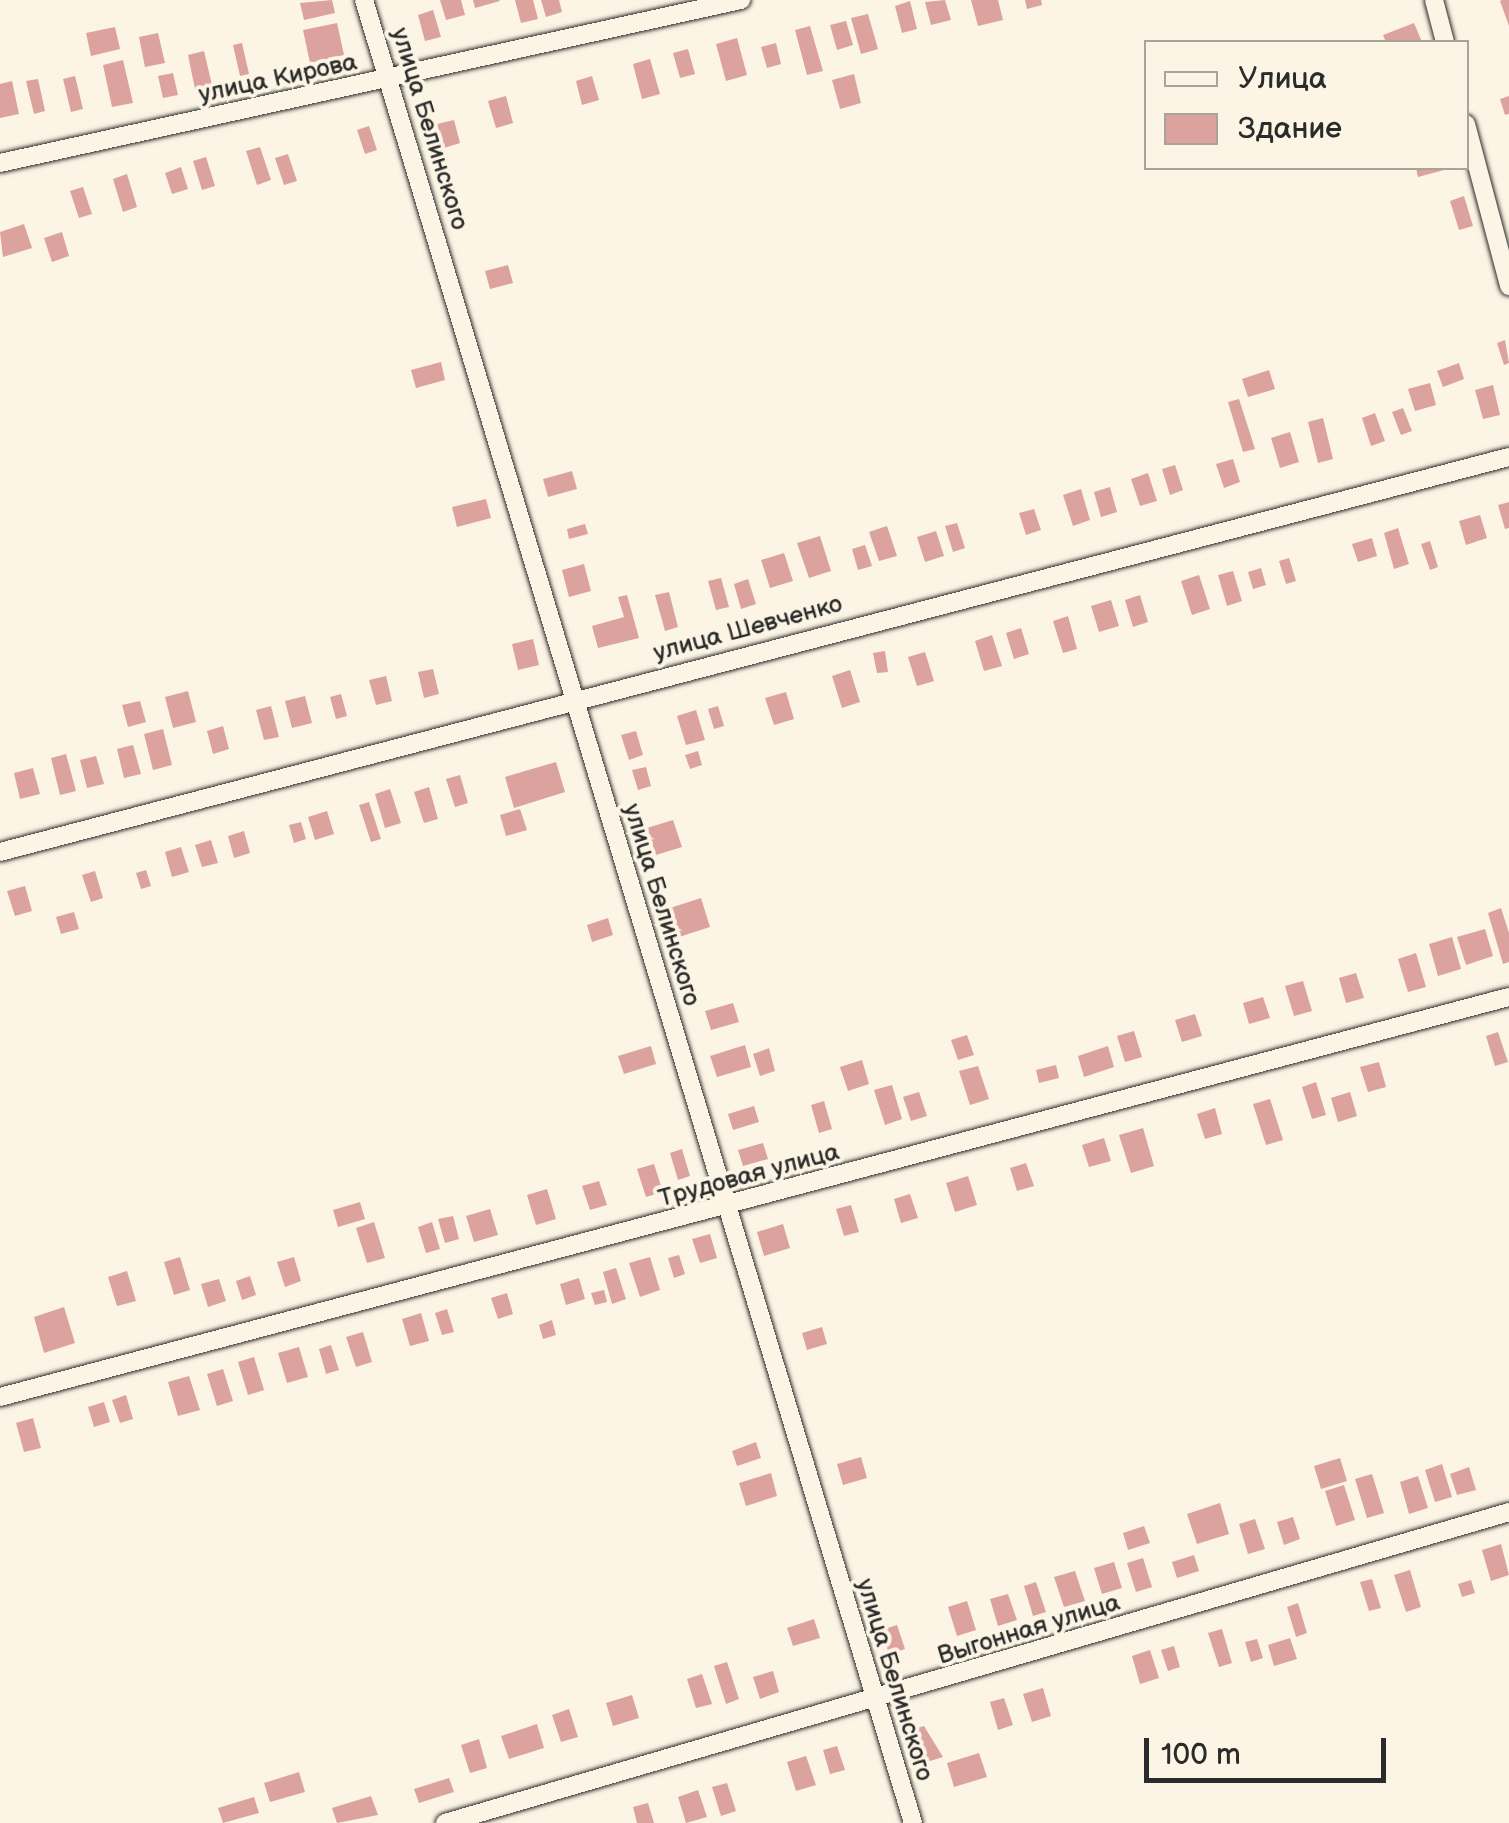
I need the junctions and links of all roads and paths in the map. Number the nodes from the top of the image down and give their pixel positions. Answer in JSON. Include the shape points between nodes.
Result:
{"nodes":[{"id":1,"x":364,"y":0,"type":"edge"},
{"id":2,"x":741,"y":0,"type":"edge"},
{"id":3,"x":1434,"y":0,"type":"edge"},
{"id":4,"x":1444,"y":40,"type":"edge"},
{"id":5,"x":389,"y":82,"type":"junction"},
{"id":6,"x":1469,"y":135,"type":"edge"},
{"id":7,"x":0,"y":163,"type":"edge"},
{"id":8,"x":1509,"y":286,"type":"edge"},
{"id":9,"x":1509,"y":457,"type":"edge"},
{"id":10,"x":574,"y":700,"type":"junction"},
{"id":11,"x":0,"y":852,"type":"edge"},
{"id":12,"x":1509,"y":998,"type":"edge"},
{"id":13,"x":726,"y":1208,"type":"junction"},
{"id":14,"x":0,"y":1397,"type":"edge"},
{"id":15,"x":1509,"y":1512,"type":"edge"},
{"id":16,"x":874,"y":1702,"type":"junction"},
{"id":17,"x":446,"y":1823,"type":"edge"},
{"id":18,"x":913,"y":1823,"type":"edge"}],
"edges":[{"from":1,"to":5,"type":"street","name":"улица Белинского"},
{"from":2,"to":5,"type":"street","name":"улица Кирова"},
{"from":3,"to":4,"type":"street"},
{"from":5,"to":7,"type":"street","name":"улица Кирова"},
{"from":5,"to":10,"type":"street","name":"улица Белинского"},
{"from":6,"to":8,"type":"street"},
{"from":9,"to":10,"type":"street","name":"улица Шевченко"},
{"from":10,"to":11,"type":"street","name":"улица Шевченко"},
{"from":10,"to":13,"type":"street","name":"улица Белинского"},
{"from":12,"to":13,"type":"street","name":"Трудовая улица"},
{"from":13,"to":14,"type":"street","name":"Трудовая улица"},
{"from":13,"to":16,"type":"street","name":"улица Белинского"},
{"from":15,"to":16,"type":"street","name":"Выгонная улица"},
{"from":16,"to":17,"type":"street","name":"Выгонная улица"},
{"from":16,"to":18,"type":"street","name":"улица Белинского"}]}
